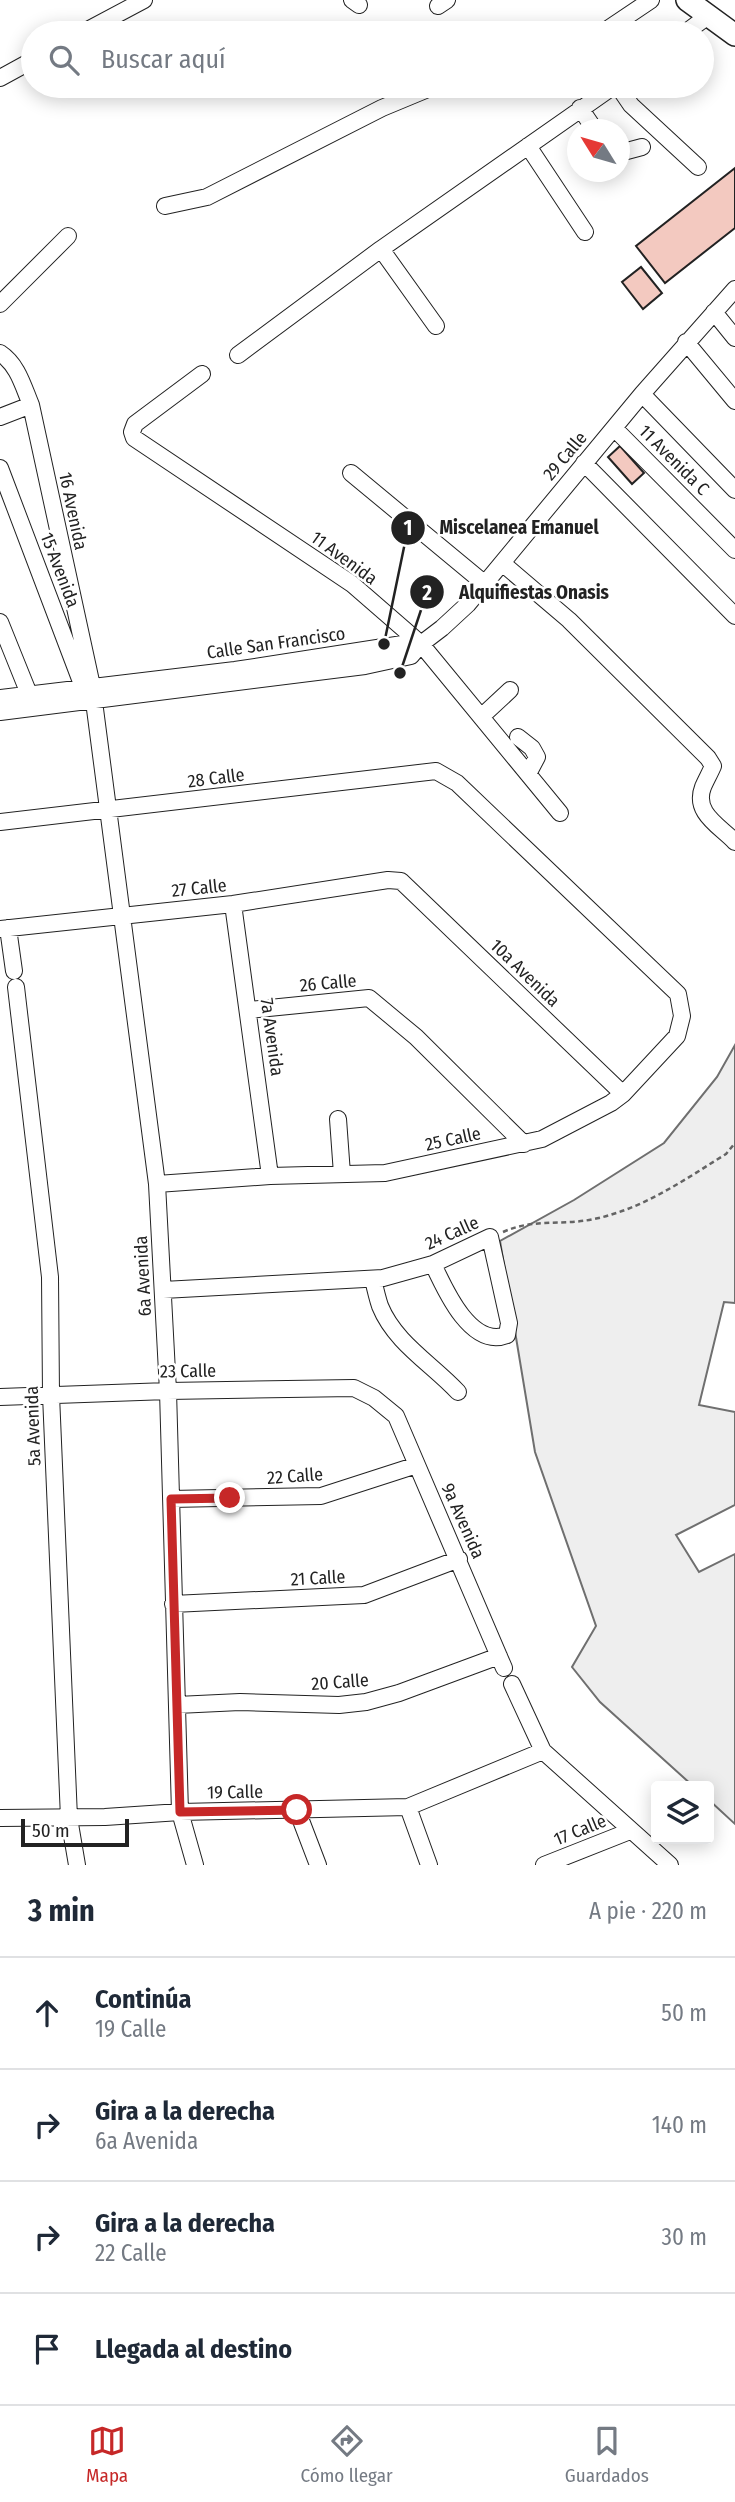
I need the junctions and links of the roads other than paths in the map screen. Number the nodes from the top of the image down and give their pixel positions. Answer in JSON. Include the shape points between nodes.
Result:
{"nodes":[{"id":1,"x":144,"y":0,"type":"edge"},
{"id":2,"x":651,"y":0,"type":"edge"},
{"id":3,"x":687,"y":0,"type":"edge"},
{"id":4,"x":708,"y":16,"type":"junction"},
{"id":5,"x":105,"y":21,"type":"edge"},
{"id":6,"x":620,"y":21,"type":"edge"},
{"id":7,"x":701,"y":21,"type":"edge"},
{"id":8,"x":735,"y":35,"type":"edge"},
{"id":9,"x":21,"y":67,"type":"edge"},
{"id":10,"x":0,"y":78,"type":"edge"},
{"id":11,"x":406,"y":98,"type":"edge"},
{"id":12,"x":596,"y":98,"type":"edge"},
{"id":13,"x":625,"y":98,"type":"edge"},
{"id":14,"x":580,"y":108,"type":"junction"},
{"id":15,"x":588,"y":119,"type":"edge"},
{"id":16,"x":528,"y":146,"type":"junction"},
{"id":17,"x":642,"y":147,"type":"dead end"},
{"id":18,"x":630,"y":150,"type":"edge"},
{"id":19,"x":698,"y":167,"type":"dead end"},
{"id":20,"x":165,"y":206,"type":"dead end"},
{"id":21,"x":585,"y":232,"type":"dead end"},
{"id":22,"x":68,"y":236,"type":"dead end"},
{"id":23,"x":381,"y":249,"type":"junction"},
{"id":24,"x":734,"y":293,"type":"edge"},
{"id":25,"x":0,"y":304,"type":"edge"},
{"id":26,"x":713,"y":312,"type":"junction"},
{"id":27,"x":436,"y":326,"type":"dead end"},
{"id":28,"x":735,"y":338,"type":"edge"},
{"id":29,"x":686,"y":342,"type":"junction"},
{"id":30,"x":0,"y":353,"type":"edge"},
{"id":31,"x":238,"y":355,"type":"dead end"},
{"id":32,"x":202,"y":374,"type":"dead end"},
{"id":33,"x":642,"y":394,"type":"junction"},
{"id":34,"x":735,"y":401,"type":"edge"},
{"id":35,"x":30,"y":405,"type":"junction"},
{"id":36,"x":0,"y":417,"type":"edge"},
{"id":37,"x":614,"y":428,"type":"junction"},
{"id":38,"x":584,"y":463,"type":"junction"},
{"id":39,"x":0,"y":468,"type":"edge"},
{"id":40,"x":351,"y":473,"type":"dead end"},
{"id":41,"x":735,"y":490,"type":"edge"},
{"id":42,"x":735,"y":551,"type":"edge"},
{"id":43,"x":502,"y":563,"type":"junction"},
{"id":44,"x":485,"y":583,"type":"junction"},
{"id":45,"x":735,"y":616,"type":"edge"},
{"id":46,"x":0,"y":622,"type":"edge"},
{"id":47,"x":421,"y":644,"type":"junction"},
{"id":48,"x":510,"y":690,"type":"dead end"},
{"id":49,"x":89,"y":692,"type":"junction"},
{"id":50,"x":29,"y":694,"type":"junction"},
{"id":51,"x":0,"y":698,"type":"edge"},
{"id":52,"x":0,"y":712,"type":"edge"},
{"id":53,"x":481,"y":717,"type":"junction"},
{"id":54,"x":518,"y":737,"type":"dead end"},
{"id":55,"x":528,"y":774,"type":"junction"},
{"id":56,"x":108,"y":808,"type":"junction"},
{"id":57,"x":560,"y":813,"type":"dead end"},
{"id":58,"x":0,"y":822,"type":"edge"},
{"id":59,"x":735,"y":842,"type":"edge"},
{"id":60,"x":401,"y":881,"type":"joint"},
{"id":61,"x":233,"y":904,"type":"junction"},
{"id":62,"x":123,"y":915,"type":"junction"},
{"id":63,"x":4,"y":928,"type":"edge"},
{"id":64,"x":678,"y":994,"type":"joint"},
{"id":65,"x":249,"y":1010,"type":"junction"},
{"id":66,"x":623,"y":1094,"type":"junction"},
{"id":67,"x":338,"y":1119,"type":"dead end"},
{"id":68,"x":524,"y":1144,"type":"junction"},
{"id":69,"x":342,"y":1174,"type":"junction"},
{"id":70,"x":270,"y":1176,"type":"junction"},
{"id":71,"x":158,"y":1184,"type":"junction"},
{"id":72,"x":433,"y":1264,"type":"junction"},
{"id":73,"x":373,"y":1279,"type":"junction"},
{"id":74,"x":163,"y":1290,"type":"junction"},
{"id":75,"x":168,"y":1391,"type":"junction"},
{"id":76,"x":458,"y":1392,"type":"dead end"},
{"id":77,"x":51,"y":1395,"type":"junction"},
{"id":78,"x":0,"y":1397,"type":"edge"},
{"id":79,"x":374,"y":1398,"type":"joint"},
{"id":80,"x":417,"y":1465,"type":"junction"},
{"id":81,"x":171,"y":1499,"type":"junction"},
{"id":82,"x":459,"y":1559,"type":"junction"},
{"id":83,"x":173,"y":1604,"type":"junction"},
{"id":84,"x":501,"y":1662,"type":"joint"},
{"id":85,"x":512,"y":1684,"type":"dead end"},
{"id":86,"x":177,"y":1704,"type":"junction"},
{"id":87,"x":543,"y":1751,"type":"junction"},
{"id":88,"x":408,"y":1807,"type":"junction"},
{"id":89,"x":297,"y":1810,"type":"junction"},
{"id":90,"x":180,"y":1812,"type":"junction"},
{"id":91,"x":0,"y":1818,"type":"edge"},
{"id":92,"x":69,"y":1818,"type":"junction"},
{"id":93,"x":630,"y":1831,"type":"junction"},
{"id":94,"x":77,"y":1865,"type":"edge"},
{"id":95,"x":195,"y":1865,"type":"edge"},
{"id":96,"x":318,"y":1865,"type":"edge"},
{"id":97,"x":429,"y":1865,"type":"edge"},
{"id":98,"x":544,"y":1865,"type":"edge"},
{"id":99,"x":670,"y":1865,"type":"edge"}],
"edges":[{"from":1,"to":5,"type":"street"},
{"from":2,"to":6,"type":"street"},
{"from":3,"to":4,"type":"main road"},
{"from":4,"to":7,"type":"street"},
{"from":4,"to":8,"type":"main road"},
{"from":9,"to":10,"type":"street"},
{"from":11,"to":20,"type":"street","via":[[207,197]]},
{"from":12,"to":14,"type":"street"},
{"from":13,"to":19,"type":"street"},
{"from":14,"to":15,"type":"street"},
{"from":14,"to":16,"type":"street"},
{"from":16,"to":21,"type":"street"},
{"from":16,"to":23,"type":"street"},
{"from":17,"to":18,"type":"street"},
{"from":22,"to":25,"type":"street"},
{"from":23,"to":27,"type":"street"},
{"from":23,"to":31,"type":"street"},
{"from":24,"to":26,"type":"street","name":"29 Calle"},
{"from":26,"to":28,"type":"street"},
{"from":26,"to":29,"type":"street","name":"29 Calle"},
{"from":29,"to":33,"type":"street","name":"29 Calle"},
{"from":29,"to":34,"type":"street"},
{"from":30,"to":35,"type":"street","name":"16 Avenida","via":[[18,372]]},
{"from":32,"to":47,"type":"street","name":"11 Avenida","via":[[135,424],[134,439],[352,584]]},
{"from":33,"to":37,"type":"street","name":"29 Calle"},
{"from":33,"to":41,"type":"street"},
{"from":35,"to":36,"type":"street"},
{"from":35,"to":49,"type":"street","name":"16 Avenida"},
{"from":37,"to":38,"type":"street","name":"29 Calle"},
{"from":37,"to":42,"type":"street","name":"11 Avenida C"},
{"from":38,"to":43,"type":"street","name":"29 Calle"},
{"from":38,"to":45,"type":"street"},
{"from":39,"to":49,"type":"street","name":"15 Avenida"},
{"from":40,"to":44,"type":"street"},
{"from":43,"to":44,"type":"street","name":"29 Calle"},
{"from":43,"to":59,"type":"street","via":[[569,620],[708,758],[713,766],[700,803],[704,813]]},
{"from":44,"to":47,"type":"street","name":"29 Calle"},
{"from":46,"to":50,"type":"street"},
{"from":47,"to":49,"type":"street","name":"Calle San Francisco","via":[[411,656],[365,666]]},
{"from":47,"to":53,"type":"street","name":"11 Avenida"},
{"from":48,"to":53,"type":"street"},
{"from":49,"to":50,"type":"street","name":"Calle San Francisco"},
{"from":49,"to":52,"type":"street","name":"Calle San Francisco"},
{"from":49,"to":56,"type":"street","name":"6a Avenida"},
{"from":50,"to":51,"type":"street","name":"Calle San Francisco"},
{"from":53,"to":55,"type":"street","name":"11 Avenida"},
{"from":54,"to":55,"type":"street","via":[[537,757]]},
{"from":55,"to":57,"type":"street","name":"11 Avenida"},
{"from":56,"to":58,"type":"street","name":"28 Calle"},
{"from":56,"to":62,"type":"street","name":"6a Avenida"},
{"from":56,"to":64,"type":"street","name":"28 Calle","via":[[436,771],[457,783]]},
{"from":60,"to":61,"type":"street","name":"27 Calle"},
{"from":60,"to":66,"type":"street","name":"10a Avenida"},
{"from":61,"to":62,"type":"street","name":"27 Calle"},
{"from":61,"to":65,"type":"street","name":"7a Avenida"},
{"from":62,"to":63,"type":"street","name":"27 Calle"},
{"from":62,"to":71,"type":"street","name":"6a Avenida"},
{"from":63,"to":77,"type":"street","name":"5a Avenida","via":[[15,979],[50,1277]]},
{"from":64,"to":66,"type":"street","name":"25 Calle","via":[[682,1016],[677,1036]]},
{"from":65,"to":68,"type":"street","name":"26 Calle","via":[[369,998],[416,1037]]},
{"from":65,"to":70,"type":"street","name":"7a Avenida"},
{"from":66,"to":68,"type":"street","name":"25 Calle","via":[[542,1139]]},
{"from":67,"to":69,"type":"street"},
{"from":68,"to":69,"type":"street","name":"25 Calle","via":[[385,1173]]},
{"from":69,"to":70,"type":"street","name":"25 Calle"},
{"from":70,"to":71,"type":"street","name":"25 Calle"},
{"from":71,"to":74,"type":"street","name":"6a Avenida"},
{"from":72,"to":72,"type":"street","name":"24 Calle","via":[[490,1237],[509,1323],[507,1335],[498,1339],[484,1336],[450,1300]]},
{"from":72,"to":73,"type":"street","name":"24 Calle"},
{"from":73,"to":74,"type":"street","name":"24 Calle"},
{"from":73,"to":76,"type":"street","via":[[380,1307],[399,1335]]},
{"from":74,"to":75,"type":"street","name":"6a Avenida"},
{"from":75,"to":77,"type":"street","name":"23 Calle"},
{"from":75,"to":79,"type":"street","name":"23 Calle","via":[[354,1388]]},
{"from":75,"to":81,"type":"street","name":"6a Avenida"},
{"from":77,"to":78,"type":"street","name":"23 Calle"},
{"from":77,"to":92,"type":"street","name":"5a Avenida"},
{"from":79,"to":80,"type":"street","name":"9a Avenida","via":[[396,1416]]},
{"from":80,"to":81,"type":"street","name":"22 Calle","via":[[321,1496]]},
{"from":80,"to":82,"type":"street","name":"9a Avenida"},
{"from":81,"to":83,"type":"street","name":"6a Avenida"},
{"from":82,"to":83,"type":"street","name":"21 Calle","via":[[364,1595]]},
{"from":82,"to":84,"type":"street","name":"9a Avenida"},
{"from":83,"to":86,"type":"street","name":"6a Avenida"},
{"from":84,"to":86,"type":"street","name":"20 Calle","via":[[366,1702]]},
{"from":85,"to":87,"type":"street"},
{"from":86,"to":90,"type":"street","name":"6a Avenida"},
{"from":87,"to":88,"type":"street","name":"19 Calle"},
{"from":87,"to":93,"type":"street"},
{"from":88,"to":89,"type":"street","name":"19 Calle"},
{"from":88,"to":97,"type":"street"},
{"from":89,"to":90,"type":"street","name":"19 Calle"},
{"from":89,"to":96,"type":"street"},
{"from":90,"to":92,"type":"street","name":"19 Calle"},
{"from":90,"to":95,"type":"street","name":"6a Avenida"},
{"from":91,"to":92,"type":"street","name":"19 Calle"},
{"from":92,"to":94,"type":"street","name":"5a Avenida"},
{"from":93,"to":98,"type":"street","name":"17 Calle"},
{"from":93,"to":99,"type":"street"}]}
